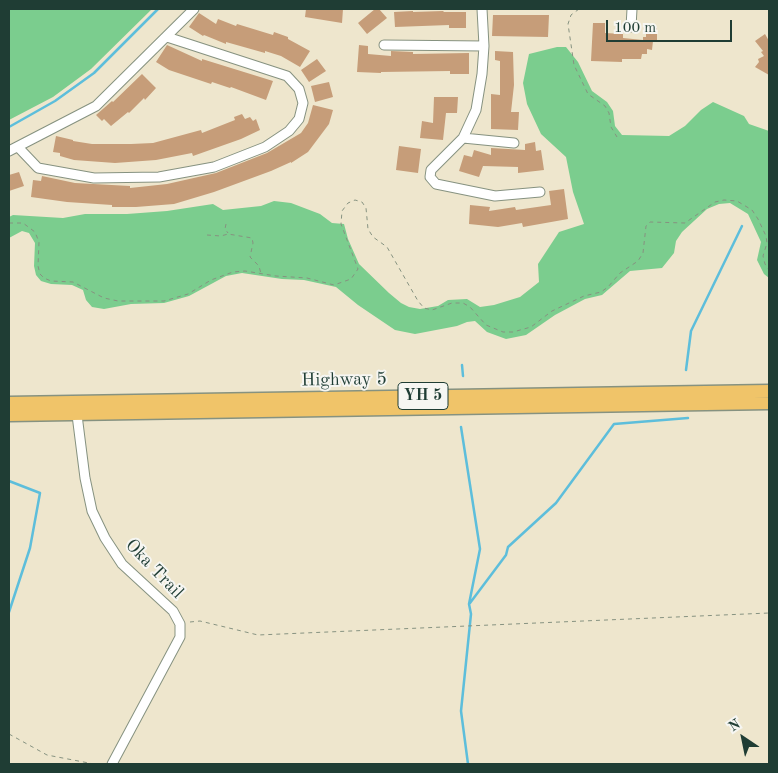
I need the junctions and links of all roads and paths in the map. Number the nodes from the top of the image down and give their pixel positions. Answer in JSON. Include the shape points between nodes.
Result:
{"nodes":[{"id":1,"x":194,"y":9,"type":"edge"},
{"id":2,"x":482,"y":9,"type":"edge"},
{"id":3,"x":578,"y":9,"type":"edge"},
{"id":4,"x":632,"y":9,"type":"edge"},
{"id":5,"x":630,"y":27,"type":"dead end"},
{"id":6,"x":167,"y":37,"type":"junction"},
{"id":7,"x":384,"y":45,"type":"dead end"},
{"id":8,"x":484,"y":46,"type":"junction"},
{"id":9,"x":617,"y":137,"type":"dead end"},
{"id":10,"x":463,"y":138,"type":"junction"},
{"id":11,"x":514,"y":143,"type":"dead end"},
{"id":12,"x":18,"y":147,"type":"junction"},
{"id":13,"x":9,"y":151,"type":"edge"},
{"id":14,"x":540,"y":192,"type":"dead end"},
{"id":15,"x":9,"y":222,"type":"edge"},
{"id":16,"x":226,"y":224,"type":"dead end"},
{"id":17,"x":228,"y":234,"type":"junction"},
{"id":18,"x":207,"y":235,"type":"dead end"},
{"id":19,"x":769,"y":270,"type":"edge"},
{"id":20,"x":261,"y":274,"type":"junction"},
{"id":21,"x":769,"y":390,"type":"edge"},
{"id":22,"x":9,"y":403,"type":"edge"},
{"id":23,"x":769,"y":403,"type":"edge"},
{"id":24,"x":77,"y":414,"type":"junction"},
{"id":25,"x":9,"y":415,"type":"edge"},
{"id":26,"x":769,"y":613,"type":"edge"},
{"id":27,"x":180,"y":624,"type":"junction"},
{"id":28,"x":9,"y":734,"type":"edge"},
{"id":29,"x":94,"y":764,"type":"edge"},
{"id":30,"x":112,"y":764,"type":"edge"}],
"edges":[{"from":1,"to":6,"type":"street"},
{"from":2,"to":8,"type":"street"},
{"from":3,"to":9,"type":"path","via":[[568,24],[574,65],[588,94],[605,106]]},
{"from":4,"to":5,"type":"street"},
{"from":6,"to":12,"type":"street","via":[[96,106]]},
{"from":6,"to":12,"type":"street","via":[[287,76],[299,89],[303,103],[299,119],[290,131],[265,147],[214,166],[159,177],[94,178],[38,168]]},
{"from":7,"to":8,"type":"street"},
{"from":8,"to":10,"type":"street","via":[[476,110]]},
{"from":10,"to":11,"type":"street"},
{"from":10,"to":14,"type":"street","via":[[431,170],[430,178],[436,184],[495,196]]},
{"from":12,"to":13,"type":"street"},
{"from":15,"to":20,"type":"path","via":[[23,223],[35,232],[39,242],[38,266],[44,278],[73,282],[104,298],[118,301],[164,301],[188,294],[233,272]]},
{"from":16,"to":17,"type":"path"},
{"from":17,"to":18,"type":"path"},
{"from":17,"to":20,"type":"path","via":[[252,238],[250,257],[259,266]]},
{"from":19,"to":20,"type":"path","via":[[763,256],[766,236],[758,219],[752,210],[737,201],[724,200],[685,223],[650,222],[646,226],[643,253],[638,261],[620,273],[608,287],[552,310],[531,327],[503,332],[486,325],[463,303],[432,310],[424,308],[387,247],[368,229],[366,208],[362,202],[354,200],[342,211],[341,224],[358,269],[351,279],[334,285],[307,278]]},
{"from":21,"to":22,"type":"highway","name":"Highway 5","number":"YH 5"},
{"from":23,"to":24,"type":"highway","name":"Highway 5","number":"YH 5"},
{"from":24,"to":25,"type":"highway","name":"Highway 5","number":"YH 5"},
{"from":24,"to":27,"type":"street","name":"Oka Trail","via":[[84,478],[92,511],[105,538],[122,564],[173,611]]},
{"from":26,"to":27,"type":"path","via":[[258,635],[200,621]]},
{"from":27,"to":30,"type":"street","name":"Oka Trail","via":[[180,637]]},
{"from":28,"to":29,"type":"path","via":[[47,755]]}]}
